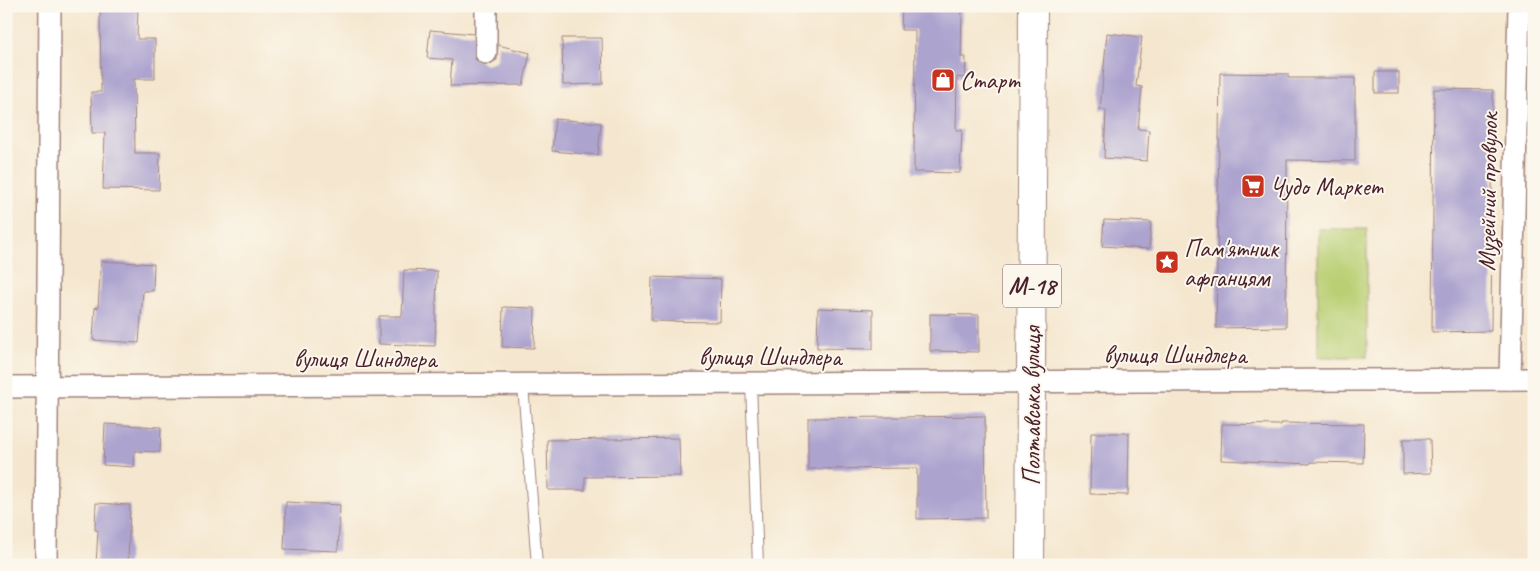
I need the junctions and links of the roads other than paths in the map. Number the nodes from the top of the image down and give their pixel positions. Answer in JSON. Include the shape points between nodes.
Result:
{"nodes":[{"id":1,"x":50,"y":6,"type":"edge"},
{"id":2,"x":486,"y":6,"type":"edge"},
{"id":3,"x":1033,"y":6,"type":"edge"},
{"id":4,"x":1524,"y":18,"type":"edge"},
{"id":5,"x":486,"y":53,"type":"dead end"},
{"id":6,"x":1510,"y":379,"type":"junction"},
{"id":7,"x":1534,"y":379,"type":"edge"},
{"id":8,"x":1031,"y":382,"type":"junction"},
{"id":9,"x":752,"y":384,"type":"junction"},
{"id":10,"x":523,"y":385,"type":"junction"},
{"id":11,"x":6,"y":387,"type":"edge"},
{"id":12,"x":46,"y":387,"type":"junction"},
{"id":13,"x":46,"y":565,"type":"edge"},
{"id":14,"x":536,"y":565,"type":"edge"},
{"id":15,"x":758,"y":565,"type":"edge"},
{"id":16,"x":1030,"y":565,"type":"edge"}],
"edges":[{"from":1,"to":12,"type":"street"},
{"from":2,"to":5,"type":"street"},
{"from":3,"to":8,"type":"highway","name":"Полтавська вулиця","number":"М-18"},
{"from":4,"to":6,"type":"street","name":"Музейний провулок"},
{"from":6,"to":7,"type":"street","name":"вулиця Шиндлера"},
{"from":6,"to":8,"type":"street","name":"вулиця Шиндлера"},
{"from":8,"to":9,"type":"street","name":"вулиця Шиндлера"},
{"from":8,"to":16,"type":"highway","name":"Полтавська вулиця","number":"М-18"},
{"from":9,"to":10,"type":"street","name":"вулиця Шиндлера"},
{"from":9,"to":15,"type":"lane"},
{"from":10,"to":12,"type":"street","name":"вулиця Шиндлера"},
{"from":10,"to":14,"type":"lane"},
{"from":11,"to":12,"type":"street","name":"вулиця Шиндлера"},
{"from":12,"to":13,"type":"street"}]}
